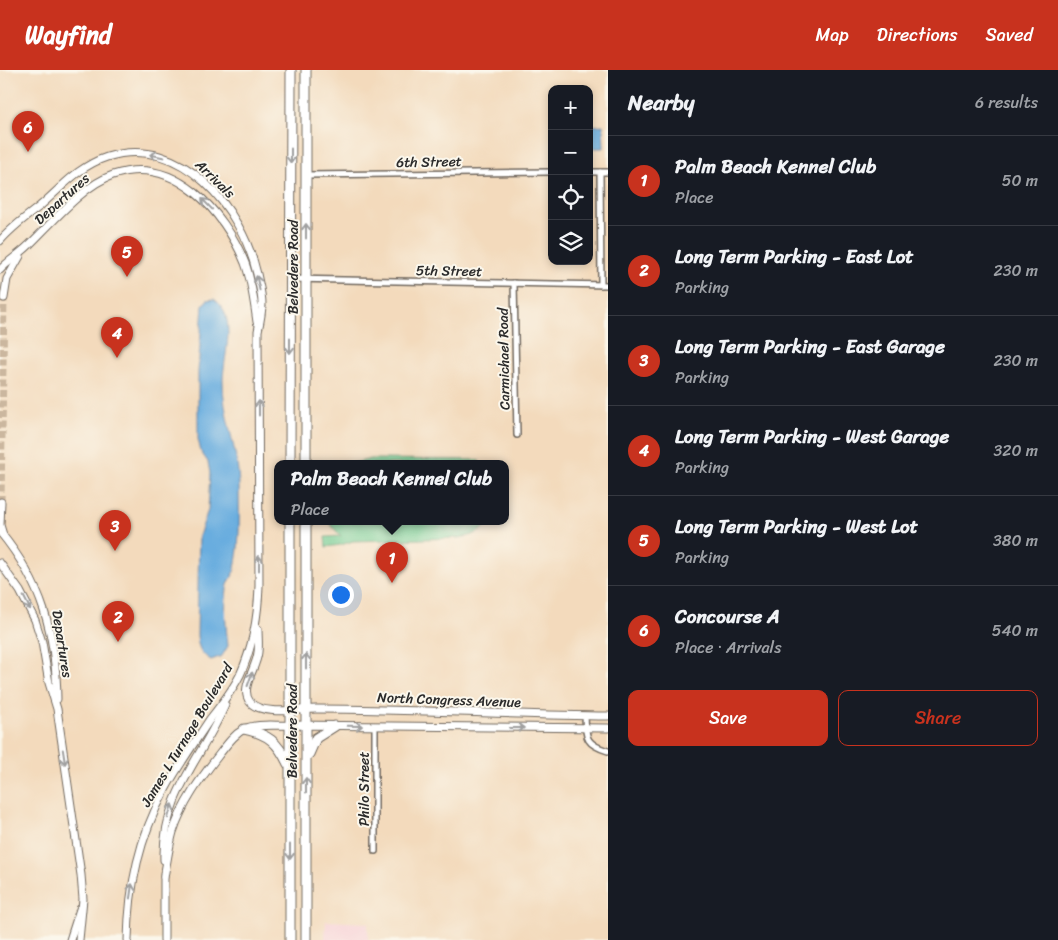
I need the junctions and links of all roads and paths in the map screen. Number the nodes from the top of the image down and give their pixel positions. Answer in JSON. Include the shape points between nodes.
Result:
{"nodes":[{"id":1,"x":290,"y":70,"type":"edge"},
{"id":2,"x":306,"y":70,"type":"edge"},
{"id":3,"x":548,"y":172,"type":"edge"},
{"id":4,"x":593,"y":172,"type":"edge"},
{"id":5,"x":600,"y":172,"type":"junction"},
{"id":6,"x":608,"y":172,"type":"edge"},
{"id":7,"x":306,"y":175,"type":"junction"},
{"id":8,"x":0,"y":241,"type":"edge"},
{"id":9,"x":26,"y":248,"type":"junction"},
{"id":10,"x":0,"y":270,"type":"edge"},
{"id":11,"x":290,"y":280,"type":"junction"},
{"id":12,"x":306,"y":280,"type":"junction"},
{"id":13,"x":514,"y":283,"type":"junction"},
{"id":14,"x":601,"y":285,"type":"junction"},
{"id":15,"x":608,"y":285,"type":"edge"},
{"id":16,"x":4,"y":298,"type":"dead end"},
{"id":17,"x":258,"y":331,"type":"junction"},
{"id":18,"x":517,"y":435,"type":"dead end"},
{"id":19,"x":290,"y":460,"type":"edge"},
{"id":20,"x":306,"y":460,"type":"edge"},
{"id":21,"x":1,"y":502,"type":"edge"},
{"id":22,"x":290,"y":525,"type":"edge"},
{"id":23,"x":306,"y":525,"type":"edge"},
{"id":24,"x":1,"y":534,"type":"edge"},
{"id":25,"x":0,"y":563,"type":"edge"},
{"id":26,"x":258,"y":612,"type":"junction"},
{"id":27,"x":230,"y":693,"type":"junction"},
{"id":28,"x":57,"y":709,"type":"junction"},
{"id":29,"x":290,"y":710,"type":"junction"},
{"id":30,"x":306,"y":710,"type":"junction"},
{"id":31,"x":585,"y":716,"type":"junction"},
{"id":32,"x":608,"y":716,"type":"edge"},
{"id":33,"x":290,"y":725,"type":"junction"},
{"id":34,"x":306,"y":726,"type":"junction"},
{"id":35,"x":335,"y":726,"type":"junction"},
{"id":36,"x":375,"y":726,"type":"junction"},
{"id":37,"x":586,"y":728,"type":"junction"},
{"id":38,"x":608,"y":728,"type":"edge"},
{"id":39,"x":244,"y":730,"type":"junction"},
{"id":40,"x":608,"y":751,"type":"edge"},
{"id":41,"x":306,"y":766,"type":"junction"},
{"id":42,"x":290,"y":770,"type":"junction"},
{"id":43,"x":375,"y":851,"type":"dead end"},
{"id":44,"x":164,"y":877,"type":"junction"},
{"id":45,"x":83,"y":899,"type":"junction"},
{"id":46,"x":70,"y":940,"type":"edge"},
{"id":47,"x":78,"y":940,"type":"edge"},
{"id":48,"x":128,"y":940,"type":"edge"},
{"id":49,"x":164,"y":940,"type":"edge"},
{"id":50,"x":290,"y":940,"type":"edge"},
{"id":51,"x":306,"y":940,"type":"edge"}],
"edges":[{"from":1,"to":11,"type":"main road","name":"Belvedere Road","one_way":true},
{"from":2,"to":7,"type":"main road","name":"Belvedere Road"},
{"from":3,"to":7,"type":"street","name":"6th Street"},
{"from":4,"to":5,"type":"street"},
{"from":5,"to":6,"type":"street"},
{"from":5,"to":14,"type":"street"},
{"from":12,"to":7,"type":"main road","name":"Belvedere Road","one_way":true},
{"from":17,"to":8,"type":"street","name":"Arrivals","one_way":true,"via":[[262,304],[260,291],[251,254],[237,223],[204,182],[168,158],[132,153],[97,161],[73,175]]},
{"from":9,"to":10,"type":"street","name":"Departures"},
{"from":9,"to":16,"type":"street","name":"Departures","via":[[8,274]]},
{"from":17,"to":9,"type":"street","name":"Departures","one_way":true,"via":[[251,282],[236,244],[199,196],[179,181],[158,172],[123,172],[90,187]]},
{"from":11,"to":12,"type":"street","name":"5th Street"},
{"from":11,"to":19,"type":"main road","name":"Belvedere Road","one_way":true},
{"from":12,"to":13,"type":"street","name":"5th Street"},
{"from":12,"to":20,"type":"main road","name":"Belvedere Road"},
{"from":13,"to":14,"type":"street","name":"5th Street"},
{"from":13,"to":18,"type":"street","name":"Carmichael Road"},
{"from":14,"to":15,"type":"street","name":"5th Street"},
{"from":26,"to":17,"type":"street","name":"James L Turnage Boulevard","one_way":true},
{"from":21,"to":24,"type":"street","name":"Departures"},
{"from":22,"to":29,"type":"main road","name":"Belvedere Road"},
{"from":30,"to":23,"type":"main road","name":"Belvedere Road","one_way":true},
{"from":24,"to":28,"type":"street","name":"Departures","via":[[35,584],[47,618]]},
{"from":25,"to":28,"type":"street","one_way":true,"via":[[20,591],[36,625]]},
{"from":26,"to":27,"type":"street","name":"James L Turnage Boulevard","via":[[248,655]]},
{"from":29,"to":26,"type":"street","name":"North Congress Avenue","one_way":true,"via":[[262,710],[248,700],[248,683],[258,653]]},
{"from":44,"to":27,"type":"street","one_way":true,"via":[[164,841],[172,805]]},
{"from":48,"to":27,"type":"street","name":"James L Turnage Boulevard","one_way":true,"via":[[133,881],[150,821],[171,779]]},
{"from":28,"to":45,"type":"street","one_way":true},
{"from":29,"to":30,"type":"street","name":"North Congress Avenue"},
{"from":29,"to":33,"type":"main road","name":"Belvedere Road"},
{"from":30,"to":31,"type":"street","name":"North Congress Avenue"},
{"from":30,"to":34,"type":"main road","name":"Belvedere Road"},
{"from":31,"to":32,"type":"street","name":"North Congress Avenue"},
{"from":31,"to":37,"type":"street"},
{"from":33,"to":34,"type":"street","name":"North Congress Avenue"},
{"from":33,"to":39,"type":"street","name":"North Congress Avenue","via":[[254,726]]},
{"from":33,"to":42,"type":"main road","name":"Belvedere Road"},
{"from":34,"to":35,"type":"street","name":"North Congress Avenue"},
{"from":34,"to":41,"type":"main road","name":"Belvedere Road"},
{"from":35,"to":36,"type":"street","name":"North Congress Avenue","one_way":true},
{"from":35,"to":41,"type":"main road","via":[[314,741]]},
{"from":36,"to":37,"type":"street","name":"North Congress Avenue","one_way":true},
{"from":36,"to":43,"type":"street","name":"Philo Street"},
{"from":37,"to":38,"type":"street","name":"North Congress Avenue"},
{"from":37,"to":40,"type":"street","via":[[588,740],[594,747]]},
{"from":39,"to":42,"type":"main road","via":[[274,741]]},
{"from":39,"to":44,"type":"street","via":[[215,760],[184,807],[172,837]]},
{"from":51,"to":41,"type":"main road","name":"Belvedere Road","one_way":true},
{"from":42,"to":50,"type":"main road","name":"Belvedere Road","one_way":true},
{"from":44,"to":49,"type":"street"},
{"from":45,"to":46,"type":"street"},
{"from":45,"to":47,"type":"street"}]}
